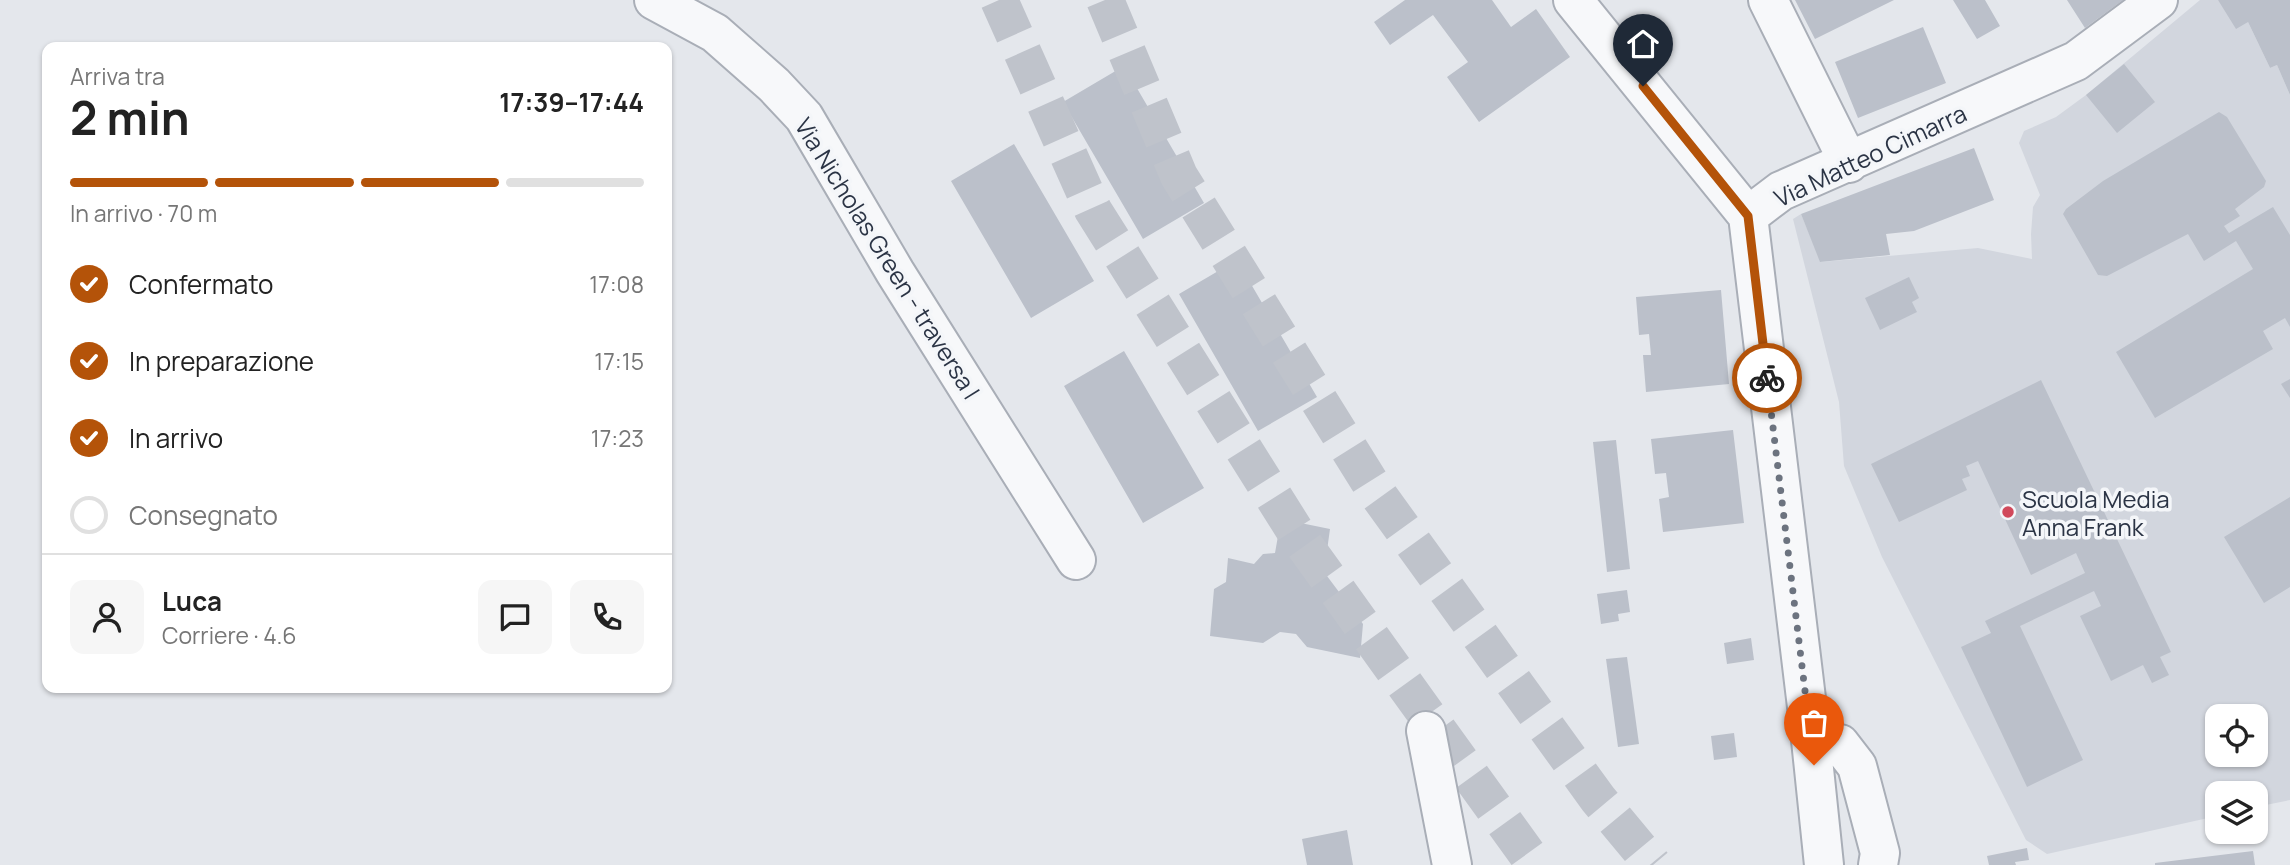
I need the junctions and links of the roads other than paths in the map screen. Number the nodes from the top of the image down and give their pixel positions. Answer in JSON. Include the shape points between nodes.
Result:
{"nodes":[{"id":1,"x":654,"y":0,"type":"edge"},
{"id":2,"x":1573,"y":0,"type":"edge"},
{"id":3,"x":1768,"y":0,"type":"edge"},
{"id":4,"x":2158,"y":0,"type":"edge"},
{"id":5,"x":1849,"y":163,"type":"junction"},
{"id":6,"x":1748,"y":216,"type":"junction"},
{"id":7,"x":1076,"y":560,"type":"dead end"},
{"id":8,"x":1426,"y":731,"type":"dead end"},
{"id":9,"x":1811,"y":740,"type":"junction"},
{"id":10,"x":1452,"y":865,"type":"edge"},
{"id":11,"x":1824,"y":865,"type":"edge"},
{"id":12,"x":1878,"y":865,"type":"edge"}],
"edges":[{"from":1,"to":7,"type":"street","name":"Via Nicholas Green - traversa I","via":[[715,33],[804,117]]},
{"from":2,"to":6,"type":"street"},
{"from":3,"to":5,"type":"street"},
{"from":4,"to":5,"type":"street","name":"Via Matteo Cimarra","via":[[2076,61]]},
{"from":5,"to":6,"type":"street","name":"Via Matteo Cimarra","via":[[1781,191]]},
{"from":6,"to":9,"type":"street","name":"Via Matteo Cimarra"},
{"from":8,"to":10,"type":"street"},
{"from":9,"to":11,"type":"street","name":"Via Matteo Cimarra"},
{"from":9,"to":12,"type":"street","via":[[1840,744],[1857,766],[1880,853]]}]}
